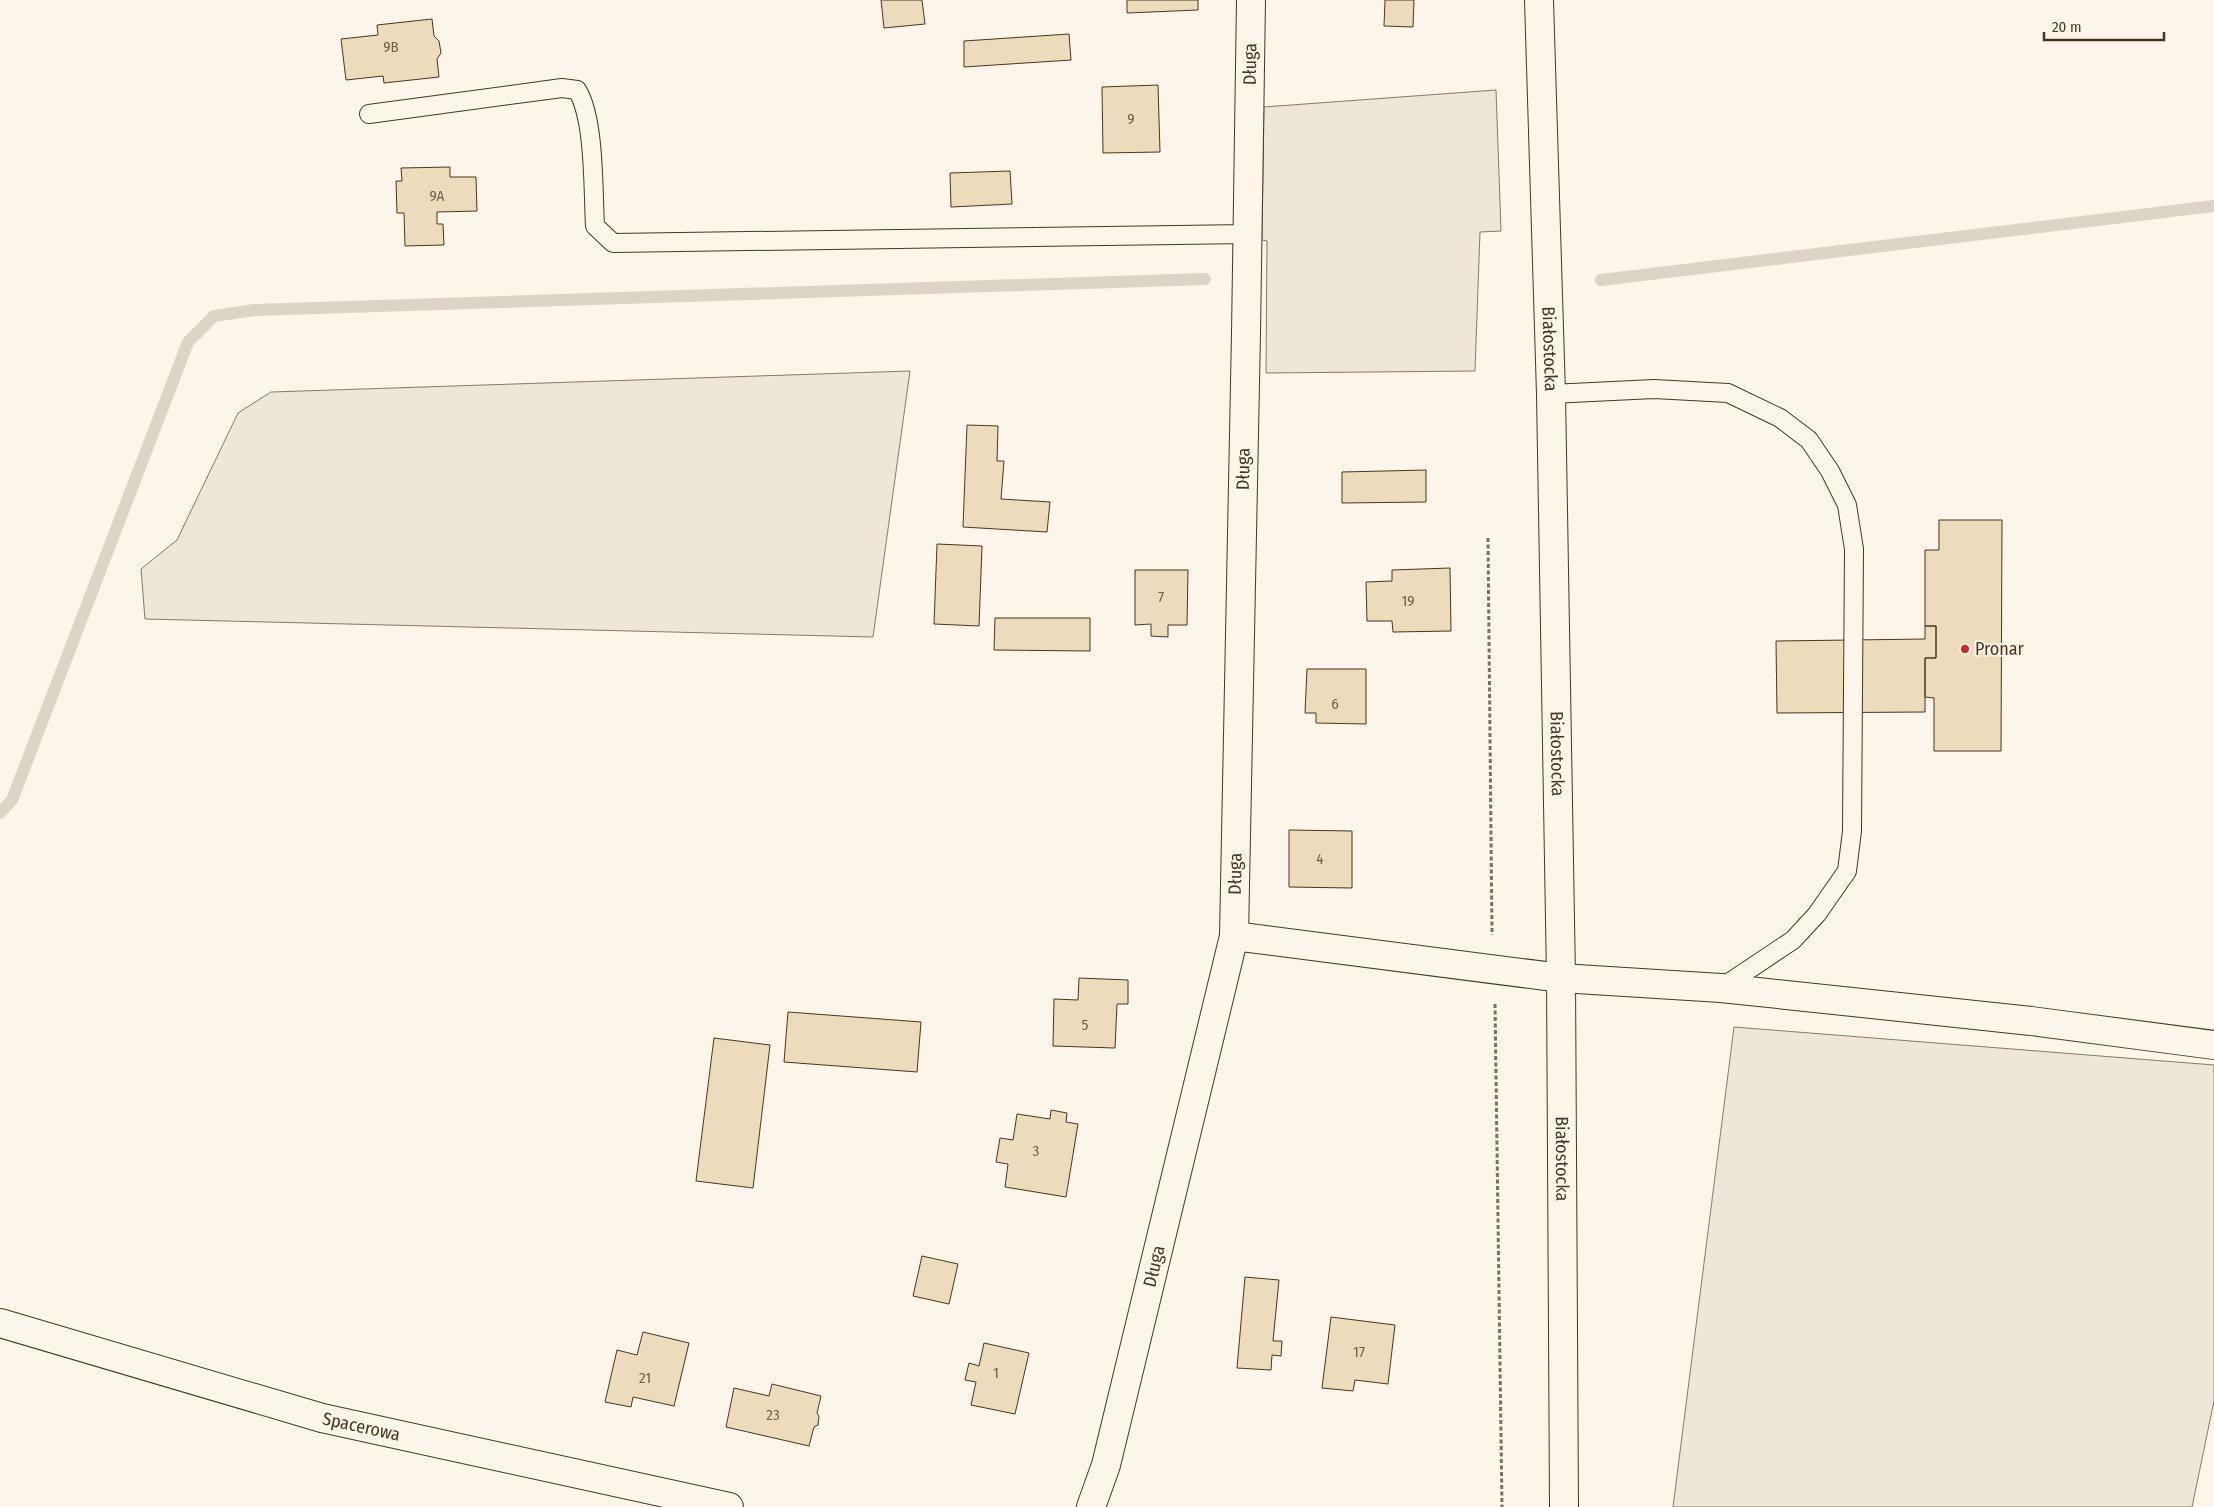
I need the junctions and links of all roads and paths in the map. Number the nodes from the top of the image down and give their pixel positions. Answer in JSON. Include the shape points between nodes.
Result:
{"nodes":[{"id":1,"x":1251,"y":0,"type":"edge"},
{"id":2,"x":1540,"y":0,"type":"edge"},
{"id":3,"x":369,"y":114,"type":"dead end"},
{"id":4,"x":1248,"y":234,"type":"junction"},
{"id":5,"x":1551,"y":394,"type":"junction"},
{"id":6,"x":1488,"y":538,"type":"dead end"},
{"id":7,"x":1234,"y":936,"type":"junction"},
{"id":8,"x":1492,"y":968,"type":"junction"},
{"id":9,"x":1561,"y":978,"type":"junction"},
{"id":10,"x":1721,"y":988,"type":"junction"},
{"id":11,"x":2214,"y":1044,"type":"edge"},
{"id":12,"x":0,"y":1323,"type":"edge"},
{"id":13,"x":729,"y":1507,"type":"edge"},
{"id":14,"x":1092,"y":1507,"type":"edge"},
{"id":15,"x":1502,"y":1507,"type":"edge"},
{"id":16,"x":1564,"y":1507,"type":"edge"}],
"edges":[{"from":1,"to":4,"type":"street","name":"Długa"},
{"from":2,"to":5,"type":"street","name":"Białostocka"},
{"from":3,"to":4,"type":"lane","via":[[562,88],[577,90],[584,101],[595,226],[613,243]]},
{"from":4,"to":7,"type":"street","name":"Długa"},
{"from":5,"to":9,"type":"street","name":"Białostocka"},
{"from":5,"to":10,"type":"lane","via":[[1654,389],[1728,394],[1780,418],[1809,440],[1847,505],[1854,549],[1852,831],[1847,871],[1817,914],[1793,940]]},
{"from":6,"to":8,"type":"path"},
{"from":7,"to":8,"type":"street"},
{"from":7,"to":14,"type":"street","name":"Długa","via":[[1106,1465]]},
{"from":8,"to":9,"type":"street"},
{"from":8,"to":15,"type":"path"},
{"from":9,"to":10,"type":"street"},
{"from":9,"to":16,"type":"street","name":"Białostocka"},
{"from":10,"to":11,"type":"street"},
{"from":12,"to":13,"type":"street","name":"Spacerowa","via":[[322,1418]]}]}
